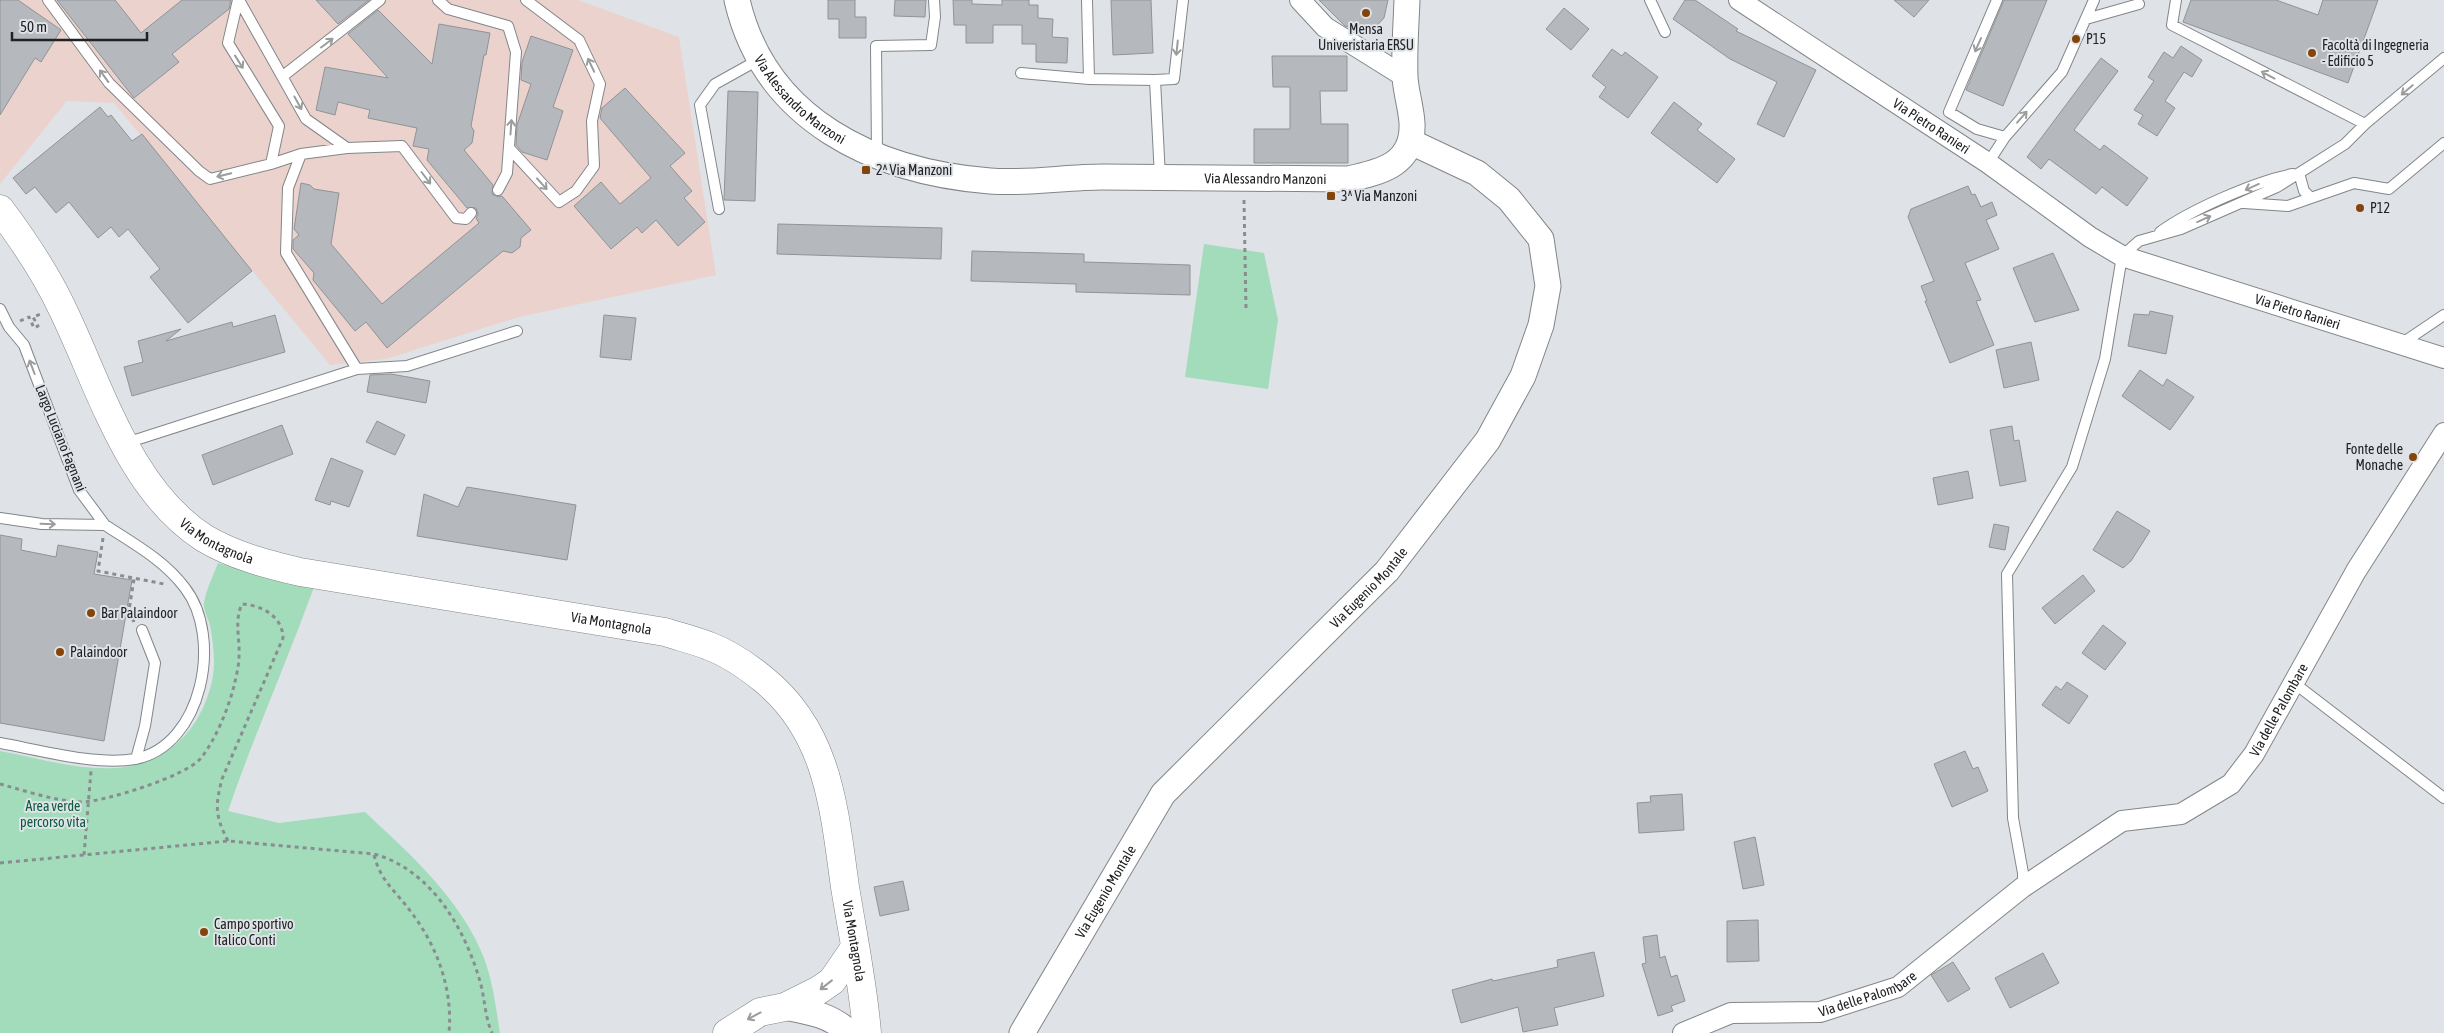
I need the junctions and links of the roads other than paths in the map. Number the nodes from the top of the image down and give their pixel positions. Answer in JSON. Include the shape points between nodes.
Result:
{"nodes":[{"id":1,"x":48,"y":0,"type":"edge"},
{"id":2,"x":239,"y":0,"type":"edge"},
{"id":3,"x":380,"y":0,"type":"edge"},
{"id":4,"x":438,"y":0,"type":"edge"},
{"id":5,"x":526,"y":0,"type":"edge"},
{"id":6,"x":723,"y":0,"type":"edge"},
{"id":7,"x":934,"y":0,"type":"edge"},
{"id":8,"x":1087,"y":0,"type":"edge"},
{"id":9,"x":1183,"y":0,"type":"edge"},
{"id":10,"x":1300,"y":0,"type":"edge"},
{"id":11,"x":1407,"y":0,"type":"edge"},
{"id":12,"x":1650,"y":0,"type":"edge"},
{"id":13,"x":1739,"y":0,"type":"edge"},
{"id":14,"x":1997,"y":0,"type":"edge"},
{"id":15,"x":2094,"y":0,"type":"edge"},
{"id":16,"x":2176,"y":0,"type":"edge"},
{"id":17,"x":2139,"y":4,"type":"dead end"},
{"id":18,"x":739,"y":12,"type":"edge"},
{"id":19,"x":2086,"y":18,"type":"junction"},
{"id":20,"x":1665,"y":32,"type":"dead end"},
{"id":21,"x":2444,"y":58,"type":"edge"},
{"id":22,"x":760,"y":59,"type":"junction"},
{"id":23,"x":1021,"y":73,"type":"dead end"},
{"id":24,"x":282,"y":76,"type":"junction"},
{"id":25,"x":1405,"y":77,"type":"junction"},
{"id":26,"x":1089,"y":79,"type":"junction"},
{"id":27,"x":1155,"y":80,"type":"junction"},
{"id":28,"x":2365,"y":124,"type":"junction"},
{"id":29,"x":2005,"y":137,"type":"junction"},
{"id":30,"x":1411,"y":142,"type":"junction"},
{"id":31,"x":2444,"y":143,"type":"edge"},
{"id":32,"x":347,"y":148,"type":"junction"},
{"id":33,"x":509,"y":148,"type":"junction"},
{"id":34,"x":300,"y":154,"type":"junction"},
{"id":35,"x":878,"y":158,"type":"junction"},
{"id":36,"x":271,"y":164,"type":"junction"},
{"id":37,"x":1988,"y":164,"type":"junction"},
{"id":38,"x":2299,"y":173,"type":"junction"},
{"id":39,"x":1160,"y":178,"type":"junction"},
{"id":40,"x":498,"y":190,"type":"dead end"},
{"id":41,"x":2311,"y":198,"type":"junction"},
{"id":42,"x":2241,"y":203,"type":"junction"},
{"id":43,"x":719,"y":208,"type":"dead end"},
{"id":44,"x":0,"y":209,"type":"edge"},
{"id":45,"x":471,"y":213,"type":"dead end"},
{"id":46,"x":2157,"y":234,"type":"junction"},
{"id":47,"x":2122,"y":256,"type":"junction"},
{"id":48,"x":0,"y":309,"type":"edge"},
{"id":49,"x":2444,"y":315,"type":"edge"},
{"id":50,"x":517,"y":332,"type":"dead end"},
{"id":51,"x":2400,"y":345,"type":"junction"},
{"id":52,"x":2444,"y":358,"type":"edge"},
{"id":53,"x":357,"y":370,"type":"junction"},
{"id":54,"x":2444,"y":433,"type":"edge"},
{"id":55,"x":123,"y":444,"type":"junction"},
{"id":56,"x":0,"y":518,"type":"edge"},
{"id":57,"x":105,"y":525,"type":"junction"},
{"id":58,"x":142,"y":630,"type":"dead end"},
{"id":59,"x":2294,"y":683,"type":"junction"},
{"id":60,"x":0,"y":743,"type":"edge"},
{"id":61,"x":136,"y":759,"type":"junction"},
{"id":62,"x":2444,"y":798,"type":"edge"},
{"id":63,"x":2023,"y":887,"type":"junction"},
{"id":64,"x":854,"y":948,"type":"junction"},
{"id":65,"x":786,"y":1007,"type":"junction"},
{"id":66,"x":727,"y":1033,"type":"edge"},
{"id":67,"x":850,"y":1033,"type":"edge"},
{"id":68,"x":867,"y":1033,"type":"edge"},
{"id":69,"x":1022,"y":1033,"type":"edge"},
{"id":70,"x":1683,"y":1033,"type":"edge"}],
"edges":[{"from":36,"to":1,"type":"lane","one_way":true,"via":[[210,179],[199,171],[109,83]]},
{"from":2,"to":24,"type":"lane"},
{"from":2,"to":36,"type":"lane","one_way":true,"via":[[228,43],[279,126]]},
{"from":24,"to":3,"type":"lane","one_way":true},
{"from":33,"to":4,"type":"lane","one_way":true,"via":[[516,52],[508,26],[448,9]]},
{"from":33,"to":5,"type":"lane","one_way":true,"via":[[559,202],[576,191],[594,166],[592,121],[600,84],[579,40]]},
{"from":6,"to":18,"type":"street","name":"Via Alessandro Manzoni"},
{"from":7,"to":35,"type":"lane","via":[[931,45],[876,46]]},
{"from":8,"to":26,"type":"lane"},
{"from":9,"to":27,"type":"lane","one_way":true,"via":[[1174,79]]},
{"from":10,"to":25,"type":"street","via":[[1325,28]]},
{"from":11,"to":25,"type":"street"},
{"from":12,"to":20,"type":"lane"},
{"from":13,"to":37,"type":"street","name":"Via Pietro Ranieri"},
{"from":14,"to":29,"type":"lane","one_way":true,"via":[[1948,112],[1977,129]]},
{"from":15,"to":19,"type":"lane"},
{"from":28,"to":16,"type":"lane","one_way":true,"via":[[2172,25]]},
{"from":17,"to":19,"type":"lane"},
{"from":18,"to":22,"type":"street","name":"Via Alessandro Manzoni"},
{"from":29,"to":19,"type":"lane","one_way":true,"via":[[2062,72]]},
{"from":21,"to":28,"type":"lane","one_way":true},
{"from":22,"to":35,"type":"street","name":"Via Alessandro Manzoni","via":[[792,102],[836,138]]},
{"from":22,"to":43,"type":"lane","via":[[715,84],[700,105]]},
{"from":23,"to":26,"type":"lane"},
{"from":24,"to":32,"type":"lane","one_way":true,"via":[[306,119]]},
{"from":25,"to":30,"type":"street","via":[[1412,122]]},
{"from":26,"to":27,"type":"lane"},
{"from":27,"to":39,"type":"lane"},
{"from":28,"to":38,"type":"lane","via":[[2345,144]]},
{"from":29,"to":37,"type":"lane"},
{"from":30,"to":39,"type":"street","name":"Via Alessandro Manzoni","via":[[1396,164],[1378,173],[1348,179]]},
{"from":30,"to":69,"type":"street","name":"Via Eugenio Montale","via":[[1477,173],[1509,199],[1541,239],[1548,286],[1540,325],[1523,376],[1488,440],[1386,571],[1164,794]]},
{"from":31,"to":41,"type":"lane","via":[[2389,189],[2354,183]]},
{"from":32,"to":34,"type":"lane"},
{"from":32,"to":45,"type":"lane","one_way":true,"via":[[402,146],[456,218],[466,219]]},
{"from":33,"to":40,"type":"lane","via":[[508,173]]},
{"from":34,"to":36,"type":"lane"},
{"from":34,"to":53,"type":"lane","via":[[288,188],[286,253]]},
{"from":35,"to":39,"type":"street","name":"Via Alessandro Manzoni","via":[[929,174],[992,181]]},
{"from":37,"to":47,"type":"street","name":"Via Pietro Ranieri"},
{"from":38,"to":41,"type":"lane","via":[[2304,191]]},
{"from":38,"to":42,"type":"lane","via":[[2277,188]]},
{"from":38,"to":46,"type":"lane","one_way":true,"via":[[2273,178],[2178,219]]},
{"from":41,"to":42,"type":"lane","via":[[2288,206]]},
{"from":46,"to":42,"type":"lane","one_way":true,"via":[[2181,229]]},
{"from":44,"to":55,"type":"main road","name":"Via Montagnola","via":[[41,267]]},
{"from":46,"to":47,"type":"lane","via":[[2139,241]]},
{"from":47,"to":51,"type":"street","name":"Via Pietro Ranieri"},
{"from":47,"to":63,"type":"lane","via":[[2105,359],[2072,467],[2007,574],[2013,818]]},
{"from":57,"to":48,"type":"lane","name":"Largo Luciano Fagnani","one_way":true,"via":[[78,490],[24,345],[8,327]]},
{"from":49,"to":51,"type":"lane"},
{"from":50,"to":53,"type":"lane","via":[[407,366]]},
{"from":51,"to":52,"type":"street","name":"Via Pietro Ranieri"},
{"from":53,"to":55,"type":"lane"},
{"from":54,"to":59,"type":"street","name":"Via delle Palombare","via":[[2356,571]]},
{"from":55,"to":64,"type":"main road","name":"Via Montagnola","via":[[167,507],[204,537],[245,558],[300,572],[665,632],[710,646],[747,666],[780,692],[805,724],[823,763],[834,810]]},
{"from":56,"to":57,"type":"lane","one_way":true,"via":[[42,524]]},
{"from":57,"to":61,"type":"lane","via":[[162,562],[186,589],[196,609],[203,636],[205,660],[201,690],[189,716],[172,739],[156,751]]},
{"from":58,"to":61,"type":"lane","via":[[155,663]]},
{"from":59,"to":62,"type":"lane"},
{"from":59,"to":63,"type":"street","name":"Via delle Palombare","via":[[2254,754],[2230,784],[2181,814],[2122,821]]},
{"from":60,"to":61,"type":"lane","via":[[93,760]]},
{"from":63,"to":70,"type":"street","name":"Via delle Palombare","via":[[1898,987],[1820,1012],[1731,1014]]},
{"from":64,"to":65,"type":"main road","one_way":true,"via":[[832,981]]},
{"from":64,"to":68,"type":"main road","name":"Via Montagnola","via":[[861,975]]},
{"from":65,"to":66,"type":"main road","one_way":true,"via":[[760,1012]]},
{"from":65,"to":67,"type":"street","via":[[822,1014]]}]}
